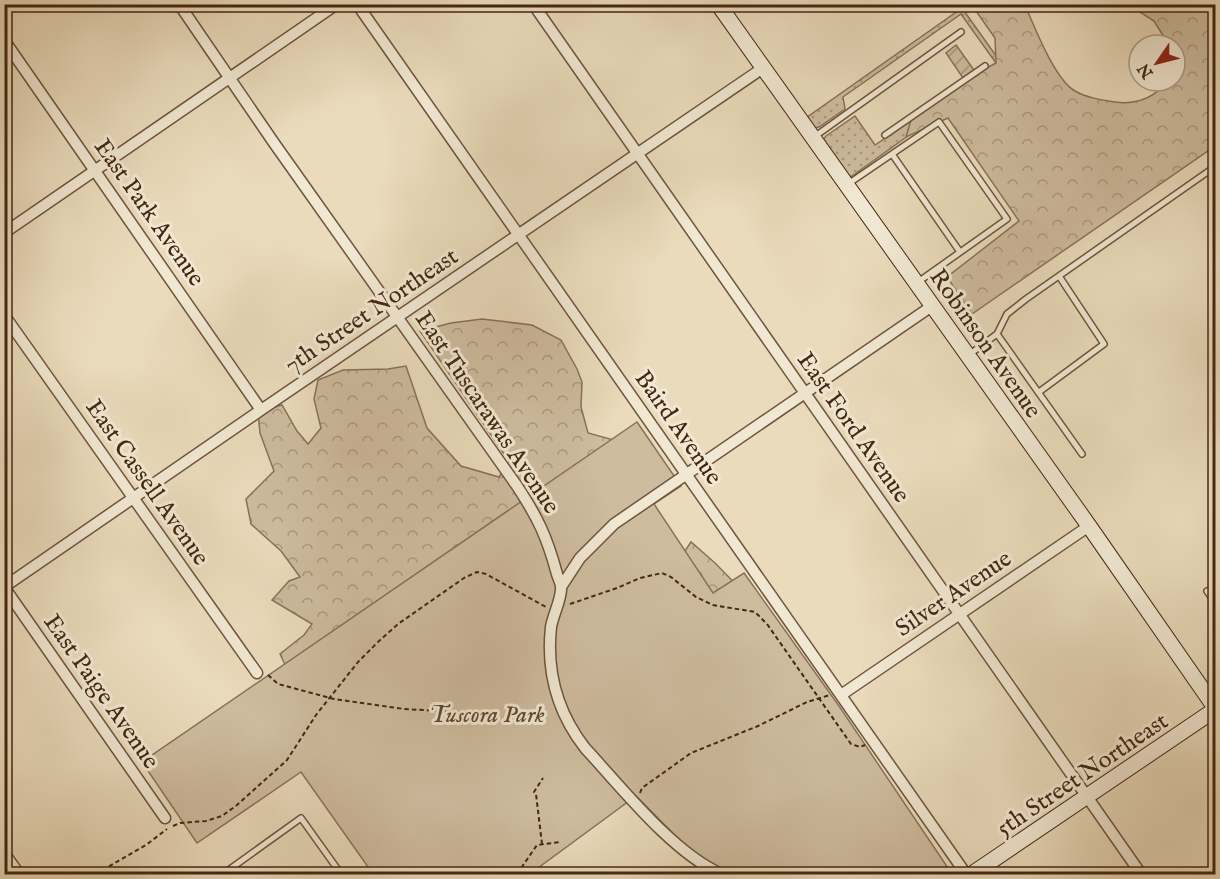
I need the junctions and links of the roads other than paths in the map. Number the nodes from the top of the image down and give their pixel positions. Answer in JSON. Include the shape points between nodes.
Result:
{"nodes":[{"id":1,"x":179,"y":4,"type":"edge"},
{"id":2,"x":337,"y":4,"type":"edge"},
{"id":3,"x":357,"y":4,"type":"edge"},
{"id":4,"x":532,"y":4,"type":"edge"},
{"id":5,"x":718,"y":4,"type":"edge"},
{"id":6,"x":961,"y":32,"type":"dead end"},
{"id":7,"x":4,"y":40,"type":"edge"},
{"id":8,"x":985,"y":66,"type":"dead end"},
{"id":9,"x":763,"y":68,"type":"junction"},
{"id":10,"x":230,"y":78,"type":"junction"},
{"id":11,"x":885,"y":135,"type":"dead end"},
{"id":12,"x":813,"y":138,"type":"junction"},
{"id":13,"x":637,"y":154,"type":"junction"},
{"id":14,"x":892,"y":154,"type":"junction"},
{"id":15,"x":1215,"y":166,"type":"edge"},
{"id":16,"x":96,"y":170,"type":"junction"},
{"id":17,"x":847,"y":185,"type":"junction"},
{"id":18,"x":4,"y":233,"type":"edge"},
{"id":19,"x":519,"y":235,"type":"junction"},
{"id":20,"x":960,"y":252,"type":"junction"},
{"id":21,"x":1059,"y":276,"type":"junction"},
{"id":22,"x":916,"y":284,"type":"junction"},
{"id":23,"x":932,"y":306,"type":"junction"},
{"id":24,"x":4,"y":315,"type":"edge"},
{"id":25,"x":398,"y":318,"type":"junction"},
{"id":26,"x":998,"y":334,"type":"junction"},
{"id":27,"x":967,"y":356,"type":"junction"},
{"id":28,"x":1039,"y":392,"type":"junction"},
{"id":29,"x":804,"y":393,"type":"junction"},
{"id":30,"x":261,"y":410,"type":"junction"},
{"id":31,"x":1082,"y":454,"type":"dead end"},
{"id":32,"x":687,"y":474,"type":"junction"},
{"id":33,"x":134,"y":499,"type":"junction"},
{"id":34,"x":1089,"y":526,"type":"junction"},
{"id":35,"x":561,"y":586,"type":"junction"},
{"id":36,"x":4,"y":587,"type":"edge"},
{"id":37,"x":1207,"y":591,"type":"dead end"},
{"id":38,"x":1215,"y":604,"type":"edge"},
{"id":39,"x":960,"y":614,"type":"junction"},
{"id":40,"x":261,"y":672,"type":"road end"},
{"id":41,"x":839,"y":693,"type":"junction"},
{"id":42,"x":1215,"y":709,"type":"edge"},
{"id":43,"x":1087,"y":797,"type":"junction"},
{"id":44,"x":165,"y":818,"type":"dead end"},
{"id":45,"x":4,"y":854,"type":"edge"},
{"id":46,"x":233,"y":872,"type":"edge"},
{"id":47,"x":19,"y":874,"type":"edge"},
{"id":48,"x":223,"y":874,"type":"edge"},
{"id":49,"x":341,"y":874,"type":"edge"},
{"id":50,"x":721,"y":874,"type":"edge"},
{"id":51,"x":966,"y":874,"type":"edge"},
{"id":52,"x":972,"y":874,"type":"edge"},
{"id":53,"x":1141,"y":874,"type":"edge"}],
"edges":[{"from":1,"to":10,"type":"street","name":"East Tuscarawas Avenue"},
{"from":2,"to":10,"type":"street"},
{"from":3,"to":19,"type":"street","name":"Baird Avenue"},
{"from":4,"to":13,"type":"street","name":"East Ford Avenue"},
{"from":5,"to":9,"type":"main road","name":"Robinson Avenue"},
{"from":6,"to":12,"type":"lane"},
{"from":7,"to":16,"type":"street","name":"East Park Avenue"},
{"from":8,"to":11,"type":"lane"},
{"from":9,"to":12,"type":"main road","name":"Robinson Avenue"},
{"from":9,"to":13,"type":"street","name":"7th Street Northeast"},
{"from":10,"to":16,"type":"street"},
{"from":10,"to":25,"type":"street","name":"East Tuscarawas Avenue"},
{"from":12,"to":17,"type":"main road","name":"Robinson Avenue"},
{"from":13,"to":19,"type":"street","name":"7th Street Northeast"},
{"from":13,"to":29,"type":"street","name":"East Ford Avenue"},
{"from":14,"to":17,"type":"lane"},
{"from":14,"to":20,"type":"lane"},
{"from":14,"to":20,"type":"lane","via":[[939,122],[953,141],[1007,219]]},
{"from":15,"to":21,"type":"lane"},
{"from":16,"to":18,"type":"street"},
{"from":16,"to":30,"type":"street","name":"East Park Avenue"},
{"from":17,"to":22,"type":"main road","name":"Robinson Avenue"},
{"from":19,"to":25,"type":"street","name":"7th Street Northeast"},
{"from":19,"to":32,"type":"street","name":"Baird Avenue"},
{"from":20,"to":22,"type":"lane"},
{"from":21,"to":26,"type":"lane","via":[[1007,314]]},
{"from":21,"to":28,"type":"lane","via":[[1104,344]]},
{"from":22,"to":23,"type":"main road","name":"Robinson Avenue"},
{"from":23,"to":27,"type":"main road","name":"Robinson Avenue"},
{"from":23,"to":29,"type":"street"},
{"from":24,"to":33,"type":"street","name":"East Cassell Avenue"},
{"from":25,"to":30,"type":"street","name":"7th Street Northeast"},
{"from":25,"to":35,"type":"street","name":"East Tuscarawas Avenue","via":[[530,505],[541,524]]},
{"from":26,"to":27,"type":"lane"},
{"from":26,"to":28,"type":"lane"},
{"from":27,"to":34,"type":"main road","name":"Robinson Avenue"},
{"from":28,"to":31,"type":"lane"},
{"from":29,"to":32,"type":"street"},
{"from":29,"to":39,"type":"street","name":"East Ford Avenue"},
{"from":30,"to":33,"type":"street","name":"7th Street Northeast"},
{"from":32,"to":35,"type":"street","via":[[614,524],[580,558]]},
{"from":32,"to":41,"type":"street","name":"Baird Avenue"},
{"from":33,"to":36,"type":"street","name":"7th Street Northeast"},
{"from":33,"to":40,"type":"street","name":"East Cassell Avenue"},
{"from":34,"to":39,"type":"street","name":"Silver Avenue"},
{"from":34,"to":42,"type":"main road","name":"Robinson Avenue"},
{"from":35,"to":50,"type":"street","via":[[550,657],[551,676],[565,718],[585,748],[681,849]]},
{"from":36,"to":44,"type":"street","name":"East Paige Avenue"},
{"from":37,"to":38,"type":"lane"},
{"from":39,"to":41,"type":"street","name":"Silver Avenue"},
{"from":39,"to":43,"type":"street","name":"East Ford Avenue"},
{"from":41,"to":51,"type":"street","name":"Baird Avenue"},
{"from":42,"to":43,"type":"main road","name":"5th Street Northeast"},
{"from":43,"to":52,"type":"main road","name":"5th Street Northeast"},
{"from":43,"to":53,"type":"street","name":"East Ford Avenue"},
{"from":45,"to":47,"type":"street"},
{"from":46,"to":48,"type":"lane"},
{"from":46,"to":49,"type":"lane","via":[[301,818]]}]}
